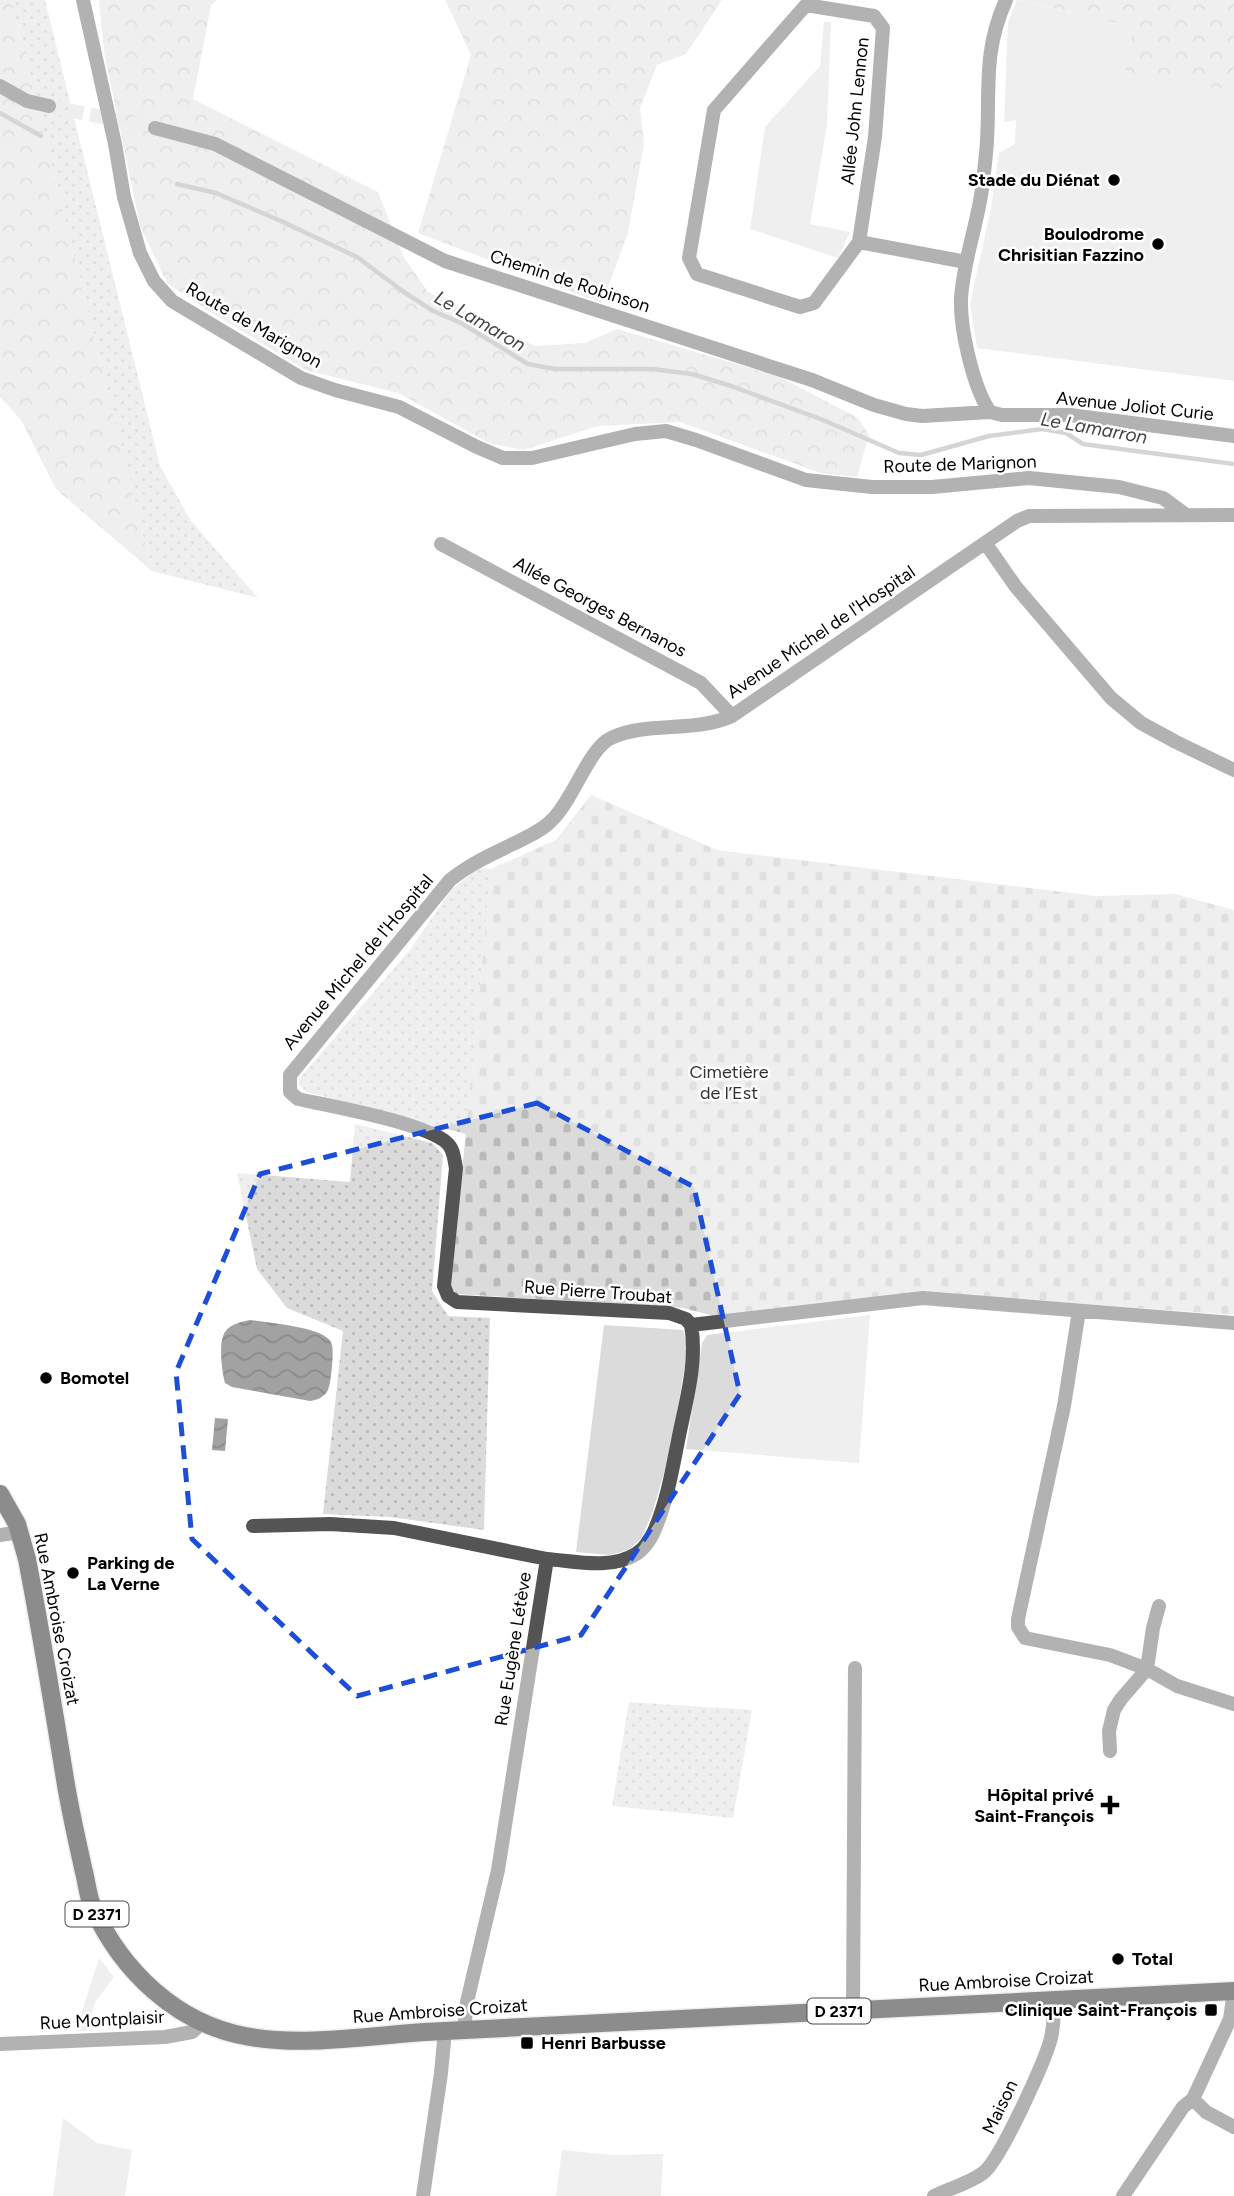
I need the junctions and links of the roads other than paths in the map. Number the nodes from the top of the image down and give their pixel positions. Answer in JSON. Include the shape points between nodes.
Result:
{"nodes":[{"id":1,"x":83,"y":0,"type":"edge"},
{"id":2,"x":1006,"y":0,"type":"edge"},
{"id":3,"x":0,"y":86,"type":"edge"},
{"id":4,"x":49,"y":106,"type":"tunnel mouth"},
{"id":5,"x":155,"y":128,"type":"tunnel mouth"},
{"id":6,"x":859,"y":242,"type":"junction"},
{"id":7,"x":966,"y":262,"type":"junction"},
{"id":8,"x":990,"y":412,"type":"junction"},
{"id":9,"x":1234,"y":436,"type":"edge"},
{"id":10,"x":1186,"y":515,"type":"junction"},
{"id":11,"x":1234,"y":515,"type":"edge"},
{"id":12,"x":441,"y":544,"type":"dead end"},
{"id":13,"x":986,"y":544,"type":"junction"},
{"id":14,"x":732,"y":716,"type":"junction"},
{"id":15,"x":1234,"y":770,"type":"edge"},
{"id":16,"x":290,"y":1093,"type":"joint"},
{"id":17,"x":1079,"y":1311,"type":"junction"},
{"id":18,"x":1234,"y":1323,"type":"edge"},
{"id":19,"x":691,"y":1325,"type":"junction"},
{"id":20,"x":0,"y":1494,"type":"edge"},
{"id":21,"x":253,"y":1525,"type":"dead end"},
{"id":22,"x":18,"y":1528,"type":"junction"},
{"id":23,"x":0,"y":1535,"type":"edge"},
{"id":24,"x":547,"y":1559,"type":"junction"},
{"id":25,"x":1159,"y":1606,"type":"dead end"},
{"id":26,"x":855,"y":1668,"type":"dead end"},
{"id":27,"x":1147,"y":1669,"type":"junction"},
{"id":28,"x":1234,"y":1704,"type":"edge"},
{"id":29,"x":1110,"y":1751,"type":"dead end"},
{"id":30,"x":1234,"y":1991,"type":"edge"},
{"id":31,"x":1053,"y":2000,"type":"junction"},
{"id":32,"x":853,"y":2011,"type":"junction"},
{"id":33,"x":202,"y":2023,"type":"junction"},
{"id":34,"x":464,"y":2030,"type":"junction"},
{"id":35,"x":444,"y":2031,"type":"junction"},
{"id":36,"x":0,"y":2044,"type":"edge"},
{"id":37,"x":1193,"y":2099,"type":"junction"},
{"id":38,"x":1234,"y":2127,"type":"edge"},
{"id":39,"x":422,"y":2196,"type":"edge"},
{"id":40,"x":934,"y":2196,"type":"edge"},
{"id":41,"x":1123,"y":2196,"type":"edge"}],
"edges":[{"from":1,"to":10,"type":"street","name":"Route de Marignon","via":[[124,197],[140,253],[154,281],[172,301],[301,378],[399,407],[503,458],[532,458],[666,431],[806,480],[932,487],[1028,478],[1119,487],[1163,498]]},
{"from":2,"to":7,"type":"street","via":[[988,67],[987,142]]},
{"from":3,"to":4,"type":"street","via":[[27,102]]},
{"from":5,"to":8,"type":"street","name":"Chemin de Robinson","via":[[215,144],[445,261],[906,414]]},
{"from":6,"to":6,"type":"street","name":"Allée John Lennon","via":[[875,137],[883,28],[874,16],[806,5],[714,110],[689,258],[697,274],[800,307],[814,303]]},
{"from":6,"to":7,"type":"street"},
{"from":7,"to":8,"type":"street","via":[[963,328]]},
{"from":8,"to":9,"type":"street","name":"Avenue Joliot Curie","via":[[1070,415]]},
{"from":10,"to":11,"type":"street","name":"Avenue Michel de l'Hospital"},
{"from":10,"to":13,"type":"street","name":"Avenue Michel de l'Hospital","via":[[1029,516]]},
{"from":12,"to":14,"type":"street","name":"Allée Georges Bernanos","via":[[701,683]]},
{"from":13,"to":14,"type":"street","name":"Avenue Michel de l'Hospital"},
{"from":13,"to":15,"type":"street","via":[[1016,587],[1111,698],[1141,723]]},
{"from":14,"to":16,"type":"street","name":"Avenue Michel de l'Hospital","via":[[716,723],[628,732],[608,739],[551,822],[450,880],[290,1075]]},
{"from":16,"to":19,"type":"street","name":"Rue Pierre Troubat","via":[[298,1099],[393,1121],[448,1143],[456,1168],[444,1286],[447,1296],[457,1302],[669,1313]]},
{"from":17,"to":18,"type":"street","name":"Rue Pierre Troubat"},
{"from":17,"to":19,"type":"street","name":"Rue Pierre Troubat","via":[[923,1298]]},
{"from":17,"to":27,"type":"street","via":[[1018,1627],[1025,1637],[1110,1655]]},
{"from":19,"to":24,"type":"street","name":"Rue Eugène Létève","via":[[691,1376],[665,1503],[654,1532],[638,1552],[624,1560]]},
{"from":20,"to":22,"type":"main road","number":"D 2371"},
{"from":21,"to":24,"type":"street","via":[[394,1528]]},
{"from":22,"to":23,"type":"street"},
{"from":22,"to":33,"type":"main road","name":"Rue Ambroise Croizat","number":"D 2371","via":[[92,1906],[130,1969],[160,1997]]},
{"from":24,"to":34,"type":"street","name":"Rue Eugène Létève","via":[[498,1870]]},
{"from":25,"to":27,"type":"street"},
{"from":26,"to":32,"type":"street"},
{"from":27,"to":28,"type":"street","via":[[1177,1686]]},
{"from":27,"to":29,"type":"street","via":[[1114,1710]]},
{"from":30,"to":31,"type":"main road","name":"Rue Ambroise Croizat","number":"D 2371"},
{"from":30,"to":37,"type":"street","via":[[1230,2019]]},
{"from":31,"to":32,"type":"main road","name":"Rue Ambroise Croizat","number":"D 2371"},
{"from":31,"to":40,"type":"street","name":"Maison","via":[[1052,2036],[1043,2062],[997,2158],[985,2173]]},
{"from":32,"to":34,"type":"main road","name":"Rue Ambroise Croizat","number":"D 2371"},
{"from":33,"to":35,"type":"main road","name":"Rue Ambroise Croizat","number":"D 2371","via":[[245,2036],[288,2040]]},
{"from":33,"to":36,"type":"street","name":"Rue Montplaisir","via":[[192,2032],[165,2037]]},
{"from":34,"to":35,"type":"main road","name":"Rue Ambroise Croizat","number":"D 2371"},
{"from":35,"to":39,"type":"street"},
{"from":37,"to":38,"type":"street"},
{"from":37,"to":41,"type":"street"}]}
